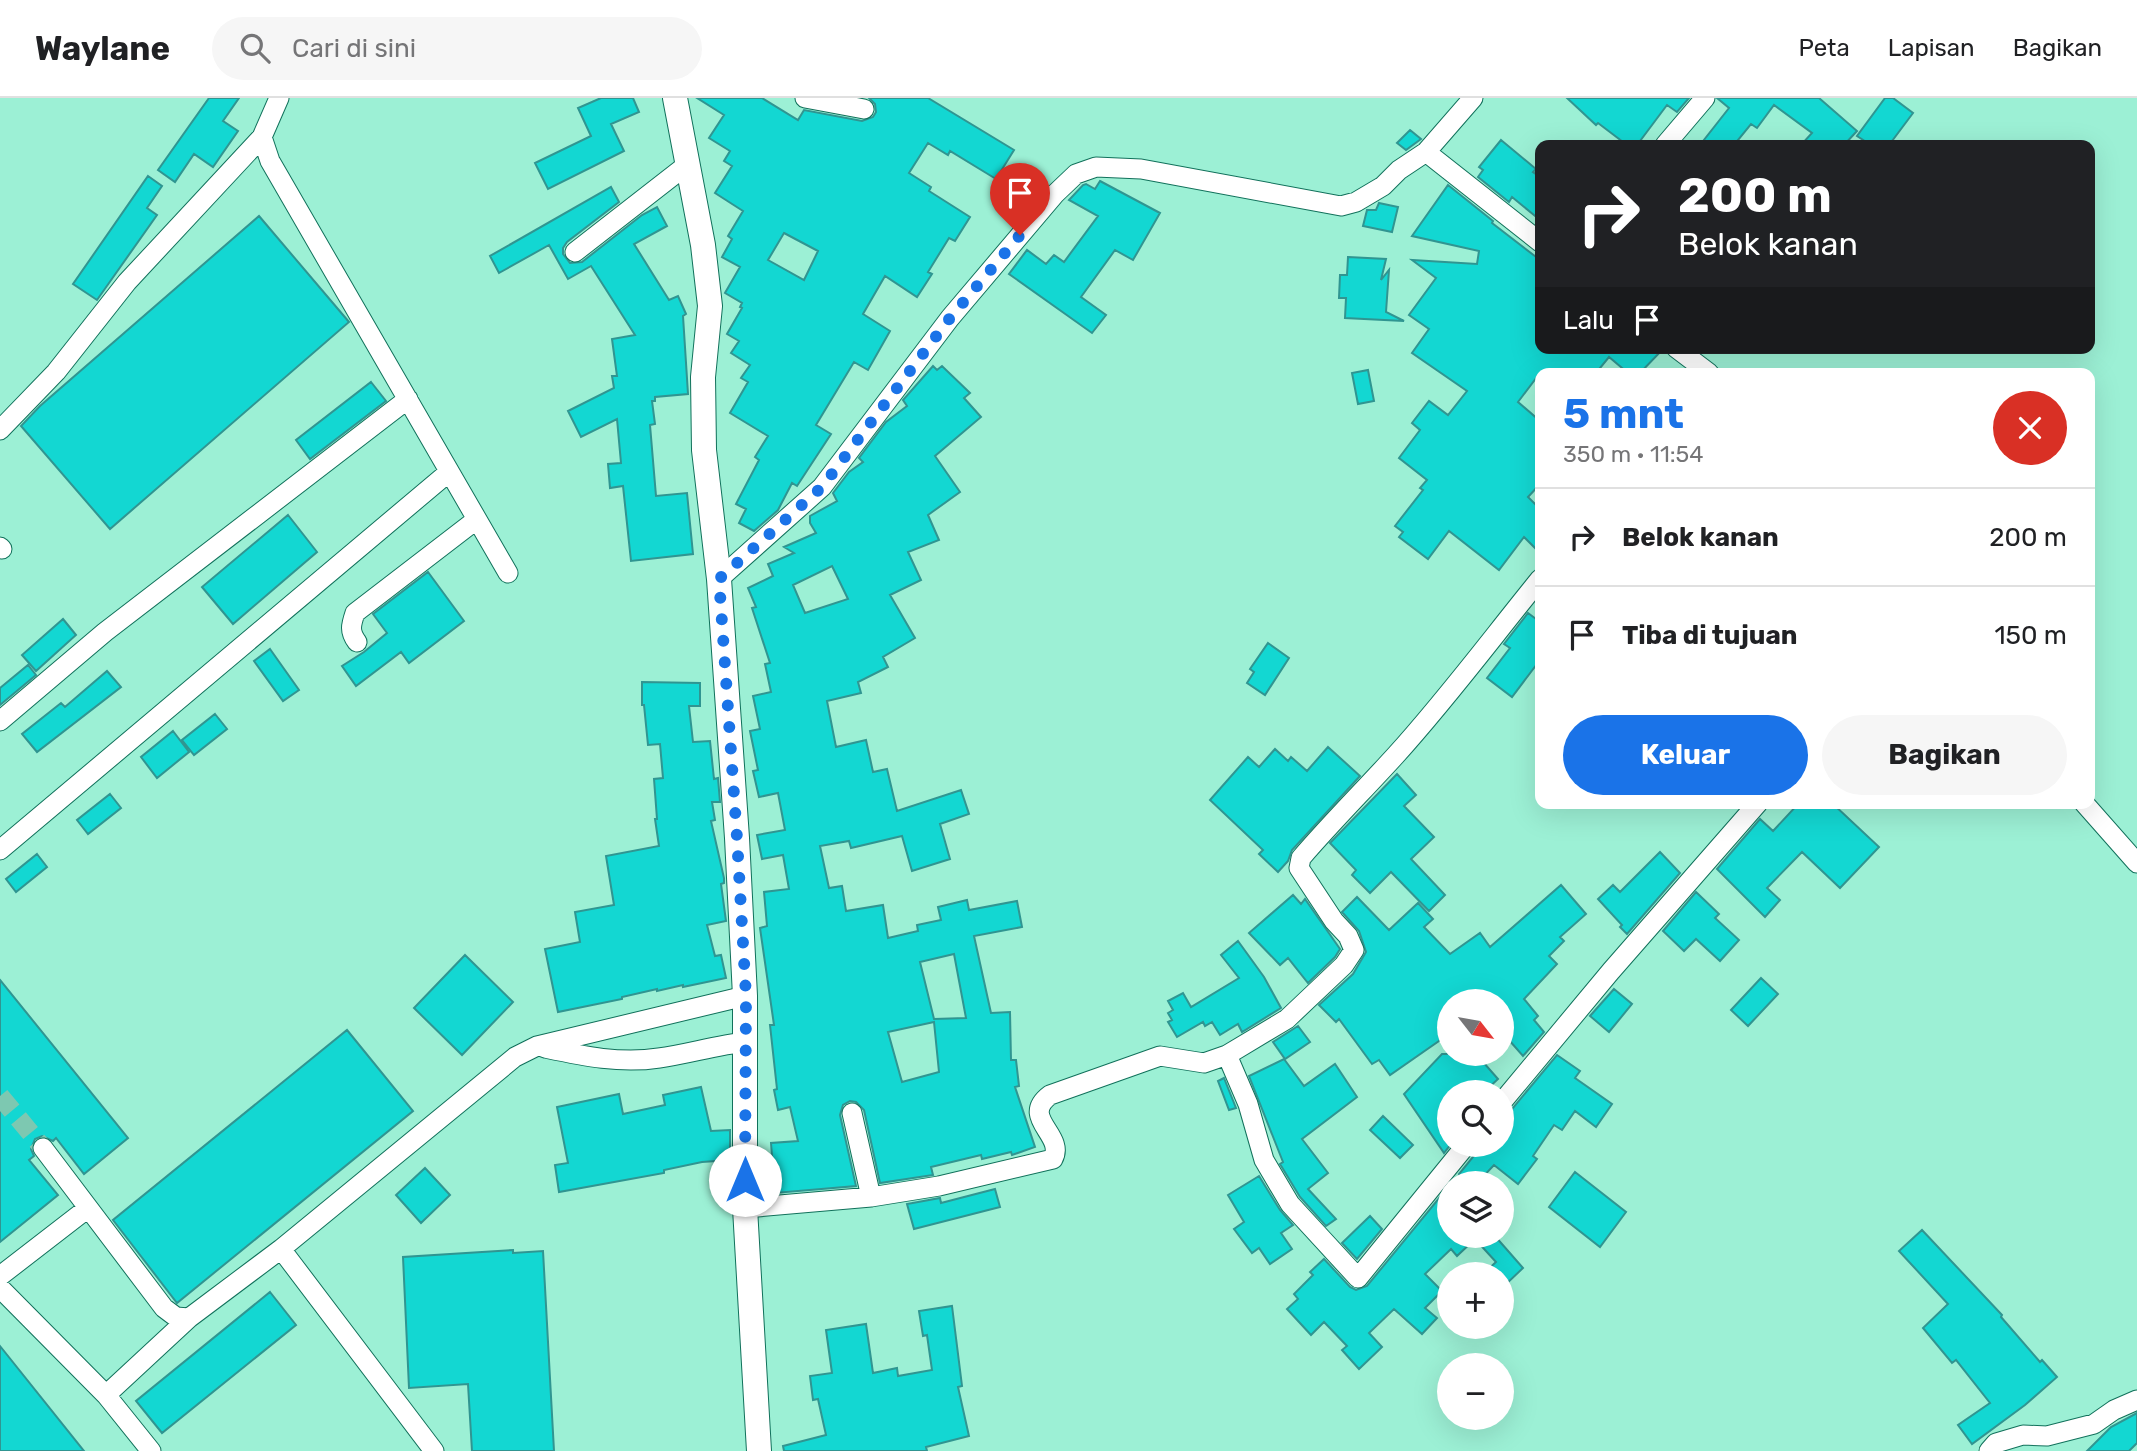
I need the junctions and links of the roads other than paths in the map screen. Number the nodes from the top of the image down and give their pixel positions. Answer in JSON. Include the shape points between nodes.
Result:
{"nodes":[{"id":1,"x":279,"y":98,"type":"edge"},
{"id":2,"x":675,"y":98,"type":"edge"},
{"id":3,"x":805,"y":98,"type":"edge"},
{"id":4,"x":1473,"y":98,"type":"edge"},
{"id":5,"x":1705,"y":98,"type":"edge"},
{"id":6,"x":864,"y":109,"type":"dead end"},
{"id":7,"x":262,"y":137,"type":"junction"},
{"id":8,"x":1669,"y":140,"type":"edge"},
{"id":9,"x":1426,"y":152,"type":"junction"},
{"id":10,"x":688,"y":164,"type":"junction"},
{"id":11,"x":1535,"y":238,"type":"edge"},
{"id":12,"x":575,"y":252,"type":"dead end"},
{"id":13,"x":1683,"y":354,"type":"edge"},
{"id":14,"x":1699,"y":368,"type":"edge"},
{"id":15,"x":408,"y":399,"type":"junction"},
{"id":16,"x":0,"y":430,"type":"edge"},
{"id":17,"x":449,"y":472,"type":"junction"},
{"id":18,"x":476,"y":520,"type":"junction"},
{"id":19,"x":508,"y":573,"type":"dead end"},
{"id":20,"x":719,"y":579,"type":"junction"},
{"id":21,"x":1535,"y":585,"type":"edge"},
{"id":22,"x":357,"y":642,"type":"dead end"},
{"id":23,"x":0,"y":721,"type":"edge"},
{"id":24,"x":1753,"y":809,"type":"edge"},
{"id":25,"x":2089,"y":809,"type":"edge"},
{"id":26,"x":0,"y":850,"type":"edge"},
{"id":27,"x":2137,"y":863,"type":"edge"},
{"id":28,"x":746,"y":996,"type":"junction"},
{"id":29,"x":746,"y":1042,"type":"junction"},
{"id":30,"x":537,"y":1046,"type":"junction"},
{"id":31,"x":1227,"y":1055,"type":"junction"},
{"id":32,"x":1514,"y":1088,"type":"edge"},
{"id":33,"x":852,"y":1112,"type":"dead end"},
{"id":34,"x":43,"y":1148,"type":"tunnel mouth"},
{"id":35,"x":1456,"y":1157,"type":"edge"},
{"id":36,"x":871,"y":1197,"type":"junction"},
{"id":37,"x":88,"y":1208,"type":"junction"},
{"id":38,"x":745,"y":1208,"type":"junction"},
{"id":39,"x":281,"y":1249,"type":"junction"},
{"id":40,"x":0,"y":1276,"type":"edge"},
{"id":41,"x":0,"y":1288,"type":"edge"},
{"id":42,"x":189,"y":1318,"type":"junction"},
{"id":43,"x":106,"y":1395,"type":"junction"},
{"id":44,"x":2136,"y":1402,"type":"edge"},
{"id":45,"x":151,"y":1451,"type":"edge"},
{"id":46,"x":434,"y":1451,"type":"edge"},
{"id":47,"x":758,"y":1451,"type":"edge"},
{"id":48,"x":1989,"y":1451,"type":"edge"}],
"edges":[{"from":1,"to":7,"type":"street"},
{"from":2,"to":10,"type":"main road"},
{"from":3,"to":6,"type":"street"},
{"from":4,"to":9,"type":"street"},
{"from":5,"to":8,"type":"street"},
{"from":7,"to":15,"type":"street","via":[[270,161]]},
{"from":7,"to":16,"type":"street","via":[[127,282],[56,372]]},
{"from":9,"to":11,"type":"street"},
{"from":9,"to":20,"type":"street","via":[[1383,186],[1341,206],[1141,169],[1096,167],[1076,174],[950,318],[822,487]]},
{"from":10,"to":12,"type":"street"},
{"from":10,"to":20,"type":"main road","via":[[710,306],[704,450]]},
{"from":13,"to":14,"type":"street"},
{"from":15,"to":17,"type":"street"},
{"from":15,"to":23,"type":"street","via":[[105,632]]},
{"from":17,"to":18,"type":"street"},
{"from":17,"to":26,"type":"street"},
{"from":18,"to":19,"type":"street"},
{"from":18,"to":22,"type":"street","via":[[355,613],[351,634]]},
{"from":20,"to":28,"type":"main road"},
{"from":21,"to":31,"type":"street","via":[[1411,738],[1301,858],[1299,868],[1354,946],[1352,956],[1287,1019]]},
{"from":24,"to":32,"type":"street"},
{"from":25,"to":27,"type":"street"},
{"from":28,"to":29,"type":"main road"},
{"from":28,"to":30,"type":"street"},
{"from":29,"to":30,"type":"street","via":[[629,1061]]},
{"from":29,"to":38,"type":"main road"},
{"from":30,"to":39,"type":"street","via":[[515,1057]]},
{"from":31,"to":35,"type":"street","via":[[1248,1104],[1264,1160],[1290,1204],[1358,1278]]},
{"from":31,"to":36,"type":"street","via":[[1204,1063],[1160,1056],[1050,1095],[1038,1111],[1054,1145],[1053,1159]]},
{"from":33,"to":36,"type":"street"},
{"from":34,"to":37,"type":"street"},
{"from":36,"to":38,"type":"street"},
{"from":37,"to":40,"type":"street"},
{"from":37,"to":42,"type":"street","via":[[164,1308],[176,1317]]},
{"from":38,"to":47,"type":"main road"},
{"from":39,"to":42,"type":"street"},
{"from":39,"to":46,"type":"street"},
{"from":41,"to":43,"type":"street"},
{"from":42,"to":43,"type":"street"},
{"from":43,"to":45,"type":"street"},
{"from":44,"to":48,"type":"street","via":[[2094,1424],[2047,1436],[2023,1434],[1996,1443]]}]}
